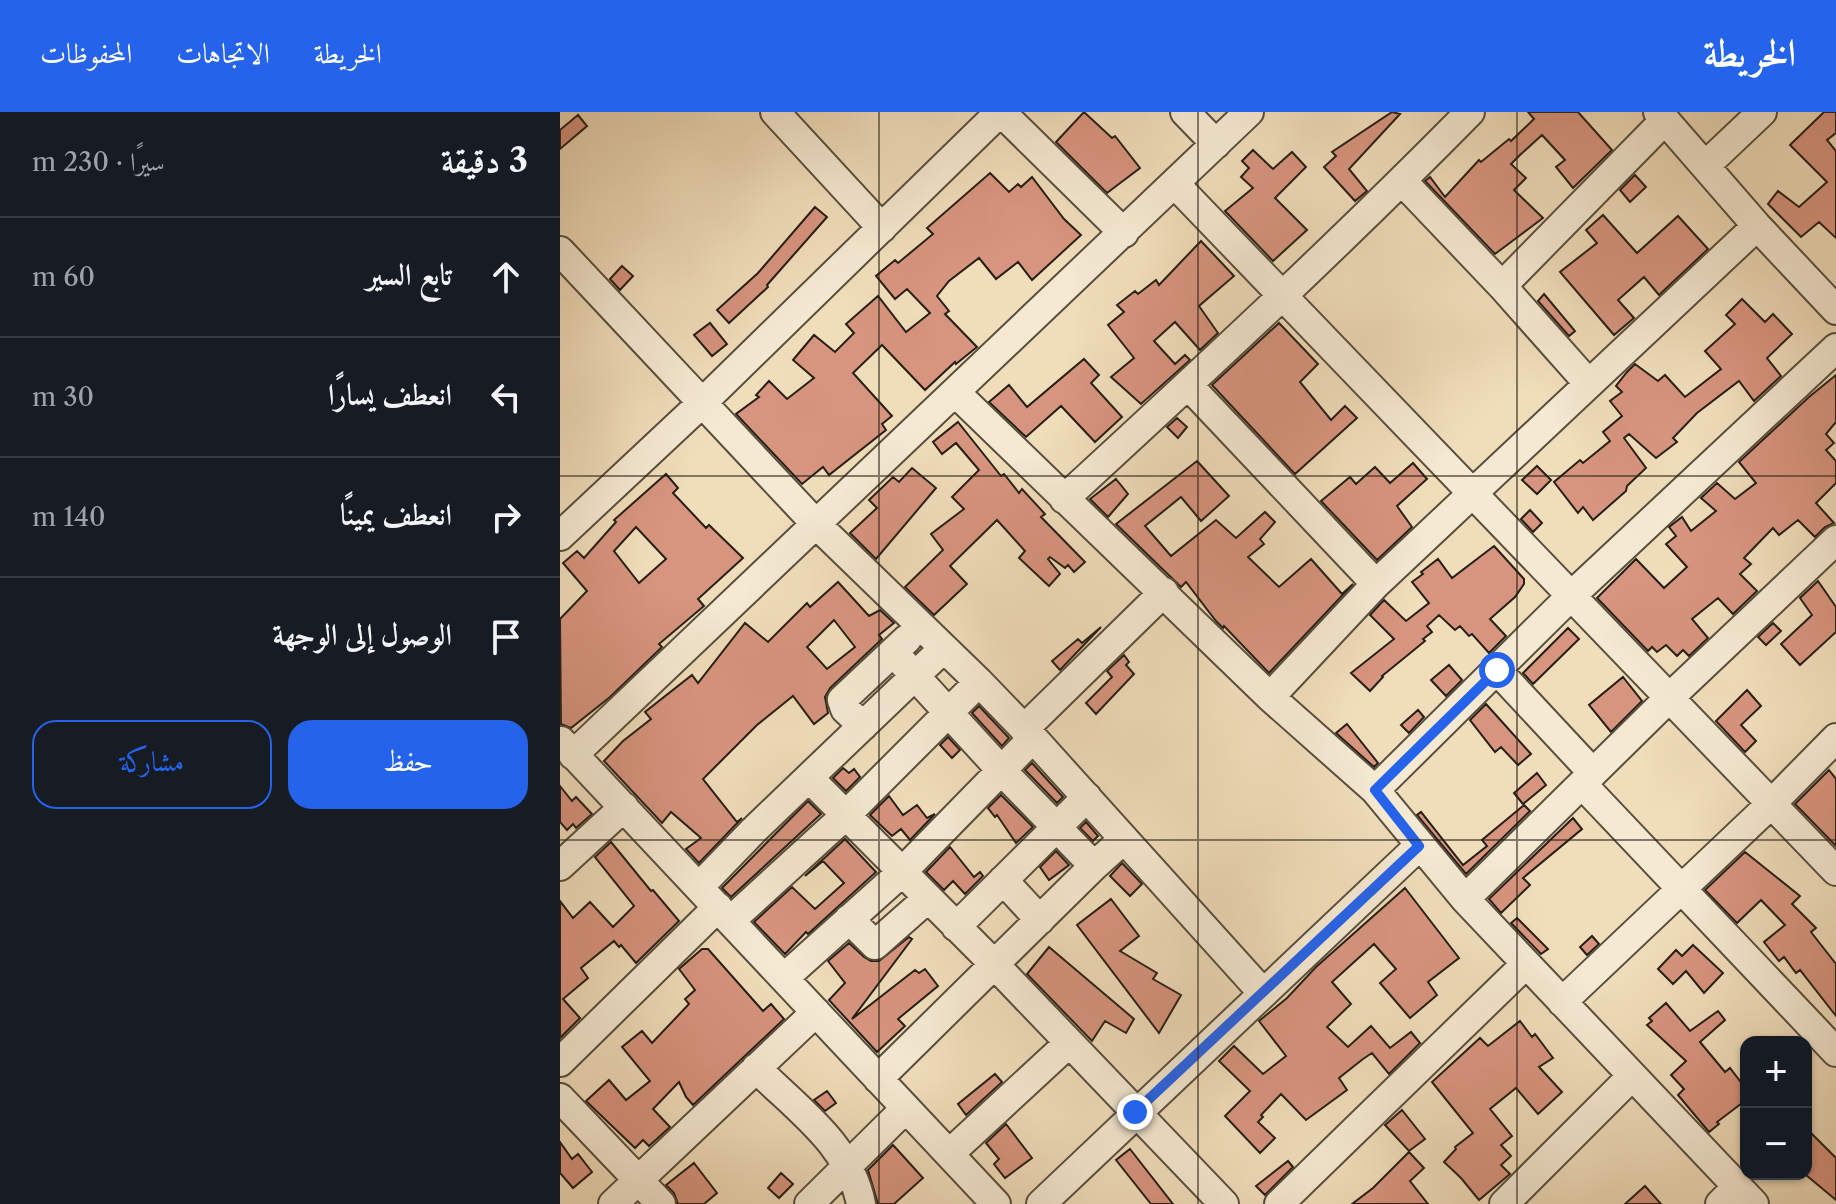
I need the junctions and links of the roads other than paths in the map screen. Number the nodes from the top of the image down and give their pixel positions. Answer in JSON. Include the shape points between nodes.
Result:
{"nodes":[{"id":1,"x":775,"y":112,"type":"edge"},
{"id":2,"x":1001,"y":112,"type":"edge"},
{"id":3,"x":1185,"y":112,"type":"edge"},
{"id":4,"x":1249,"y":112,"type":"edge"},
{"id":5,"x":1470,"y":112,"type":"edge"},
{"id":6,"x":1762,"y":112,"type":"edge"},
{"id":7,"x":1662,"y":116,"type":"edge"},
{"id":8,"x":1216,"y":144,"type":"junction"},
{"id":9,"x":1705,"y":166,"type":"junction"},
{"id":10,"x":1402,"y":181,"type":"junction"},
{"id":11,"x":1175,"y":184,"type":"junction"},
{"id":12,"x":1757,"y":226,"type":"junction"},
{"id":13,"x":882,"y":228,"type":"junction"},
{"id":14,"x":1124,"y":233,"type":"junction"},
{"id":15,"x":560,"y":251,"type":"edge"},
{"id":16,"x":1502,"y":286,"type":"junction"},
{"id":17,"x":1282,"y":295,"type":"junction"},
{"id":18,"x":1836,"y":310,"type":"edge"},
{"id":19,"x":1836,"y":348,"type":"edge"},
{"id":20,"x":1589,"y":384,"type":"junction"},
{"id":21,"x":1188,"y":385,"type":"junction"},
{"id":22,"x":956,"y":393,"type":"junction"},
{"id":23,"x":703,"y":402,"type":"junction"},
{"id":24,"x":1471,"y":492,"type":"junction"},
{"id":25,"x":1064,"y":499,"type":"junction"},
{"id":26,"x":816,"y":524,"type":"junction"},
{"id":27,"x":560,"y":536,"type":"edge"},
{"id":28,"x":1836,"y":540,"type":"edge"},
{"id":29,"x":1376,"y":584,"type":"junction"},
{"id":30,"x":1164,"y":592,"type":"junction"},
{"id":31,"x":1571,"y":596,"type":"junction"},
{"id":32,"x":919,"y":626,"type":"junction"},
{"id":33,"x":944,"y":648,"type":"junction"},
{"id":34,"x":893,"y":652,"type":"junction"},
{"id":35,"x":1497,"y":670,"type":"junction"},
{"id":36,"x":914,"y":675,"type":"junction"},
{"id":37,"x":979,"y":682,"type":"junction"},
{"id":38,"x":1270,"y":697,"type":"junction"},
{"id":39,"x":1669,"y":698,"type":"junction"},
{"id":40,"x":948,"y":712,"type":"junction"},
{"id":41,"x":863,"y":726,"type":"junction"},
{"id":42,"x":1028,"y":734,"type":"junction"},
{"id":43,"x":1836,"y":738,"type":"edge"},
{"id":44,"x":566,"y":748,"type":"edge"},
{"id":45,"x":1001,"y":770,"type":"junction"},
{"id":46,"x":810,"y":779,"type":"junction"},
{"id":47,"x":1588,"y":779,"type":"junction"},
{"id":48,"x":1375,"y":790,"type":"junction"},
{"id":49,"x":1087,"y":797,"type":"junction"},
{"id":50,"x":1771,"y":804,"type":"junction"},
{"id":51,"x":624,"y":807,"type":"junction"},
{"id":52,"x":846,"y":815,"type":"junction"},
{"id":53,"x":1056,"y":827,"type":"junction"},
{"id":54,"x":1124,"y":839,"type":"junction"},
{"id":55,"x":1419,"y":846,"type":"junction"},
{"id":56,"x":560,"y":866,"type":"edge"},
{"id":57,"x":1094,"y":866,"type":"junction"},
{"id":58,"x":1836,"y":871,"type":"edge"},
{"id":59,"x":901,"y":873,"type":"junction"},
{"id":60,"x":1003,"y":880,"type":"junction"},
{"id":61,"x":1682,"y":888,"type":"junction"},
{"id":62,"x":927,"y":899,"type":"junction"},
{"id":63,"x":1465,"y":899,"type":"junction"},
{"id":64,"x":716,"y":905,"type":"junction"},
{"id":65,"x":849,"y":919,"type":"junction"},
{"id":66,"x":1040,"y":920,"type":"junction"},
{"id":67,"x":956,"y":927,"type":"junction"},
{"id":68,"x":1526,"y":964,"type":"junction"},
{"id":69,"x":995,"y":965,"type":"junction"},
{"id":70,"x":784,"y":978,"type":"junction"},
{"id":71,"x":1263,"y":993,"type":"junction"},
{"id":72,"x":1562,"y":1002,"type":"junction"},
{"id":73,"x":816,"y":1012,"type":"junction"},
{"id":74,"x":1069,"y":1043,"type":"junction"},
{"id":75,"x":1836,"y":1052,"type":"edge"},
{"id":76,"x":560,"y":1062,"type":"edge"},
{"id":77,"x":756,"y":1068,"type":"junction"},
{"id":78,"x":1632,"y":1076,"type":"junction"},
{"id":79,"x":878,"y":1079,"type":"junction"},
{"id":80,"x":560,"y":1098,"type":"edge"},
{"id":81,"x":906,"y":1108,"type":"junction"},
{"id":82,"x":1135,"y":1112,"type":"junction"},
{"id":83,"x":949,"y":1154,"type":"junction"},
{"id":84,"x":849,"y":1164,"type":"junction"},
{"id":85,"x":639,"y":1180,"type":"junction"},
{"id":86,"x":1737,"y":1198,"type":"edge"},
{"id":87,"x":613,"y":1204,"type":"edge"},
{"id":88,"x":661,"y":1204,"type":"edge"},
{"id":89,"x":809,"y":1204,"type":"edge"},
{"id":90,"x":861,"y":1204,"type":"edge"},
{"id":91,"x":996,"y":1204,"type":"edge"},
{"id":92,"x":1041,"y":1204,"type":"edge"},
{"id":93,"x":1224,"y":1204,"type":"edge"},
{"id":94,"x":1279,"y":1204,"type":"edge"},
{"id":95,"x":1504,"y":1204,"type":"edge"}],
"edges":[{"from":1,"to":13,"type":"street"},
{"from":2,"to":13,"type":"street"},
{"from":2,"to":14,"type":"street"},
{"from":3,"to":8,"type":"street"},
{"from":4,"to":8,"type":"street"},
{"from":5,"to":10,"type":"street"},
{"from":6,"to":9,"type":"street"},
{"from":7,"to":9,"type":"street"},
{"from":7,"to":16,"type":"street"},
{"from":8,"to":11,"type":"street"},
{"from":9,"to":12,"type":"street"},
{"from":10,"to":16,"type":"street"},
{"from":10,"to":17,"type":"street"},
{"from":11,"to":14,"type":"street"},
{"from":11,"to":17,"type":"street"},
{"from":12,"to":18,"type":"street"},
{"from":12,"to":20,"type":"street"},
{"from":13,"to":23,"type":"street"},
{"from":14,"to":22,"type":"street"},
{"from":15,"to":23,"type":"street"},
{"from":16,"to":20,"type":"street"},
{"from":17,"to":21,"type":"street"},
{"from":17,"to":24,"type":"street"},
{"from":19,"to":31,"type":"street"},
{"from":20,"to":24,"type":"street"},
{"from":21,"to":25,"type":"street"},
{"from":21,"to":29,"type":"street"},
{"from":22,"to":25,"type":"street"},
{"from":22,"to":26,"type":"street"},
{"from":23,"to":26,"type":"street"},
{"from":23,"to":27,"type":"street"},
{"from":24,"to":29,"type":"street"},
{"from":24,"to":31,"type":"street"},
{"from":25,"to":30,"type":"street"},
{"from":26,"to":32,"type":"street"},
{"from":26,"to":44,"type":"street"},
{"from":28,"to":39,"type":"street"},
{"from":29,"to":38,"type":"street"},
{"from":30,"to":38,"type":"street"},
{"from":30,"to":42,"type":"street"},
{"from":31,"to":35,"type":"street"},
{"from":31,"to":39,"type":"street"},
{"from":32,"to":33,"type":"street"},
{"from":32,"to":34,"type":"street"},
{"from":33,"to":36,"type":"street"},
{"from":33,"to":37,"type":"street"},
{"from":34,"to":36,"type":"street"},
{"from":34,"to":41,"type":"street","via":[[842,700]]},
{"from":35,"to":47,"type":"street"},
{"from":35,"to":48,"type":"street"},
{"from":36,"to":40,"type":"street"},
{"from":36,"to":41,"type":"street"},
{"from":37,"to":40,"type":"street"},
{"from":37,"to":42,"type":"street"},
{"from":38,"to":48,"type":"street"},
{"from":39,"to":47,"type":"street"},
{"from":39,"to":50,"type":"street"},
{"from":40,"to":45,"type":"street"},
{"from":40,"to":52,"type":"street"},
{"from":41,"to":46,"type":"street"},
{"from":42,"to":45,"type":"street"},
{"from":42,"to":49,"type":"street"},
{"from":43,"to":50,"type":"street"},
{"from":44,"to":51,"type":"street"},
{"from":45,"to":53,"type":"street"},
{"from":45,"to":59,"type":"street"},
{"from":46,"to":52,"type":"street"},
{"from":46,"to":64,"type":"street","via":[[754,830]]},
{"from":47,"to":61,"type":"street"},
{"from":47,"to":63,"type":"street"},
{"from":48,"to":55,"type":"street"},
{"from":49,"to":53,"type":"street"},
{"from":49,"to":54,"type":"street"},
{"from":50,"to":58,"type":"street"},
{"from":50,"to":61,"type":"street"},
{"from":51,"to":56,"type":"street"},
{"from":51,"to":64,"type":"street"},
{"from":52,"to":59,"type":"street"},
{"from":52,"to":64,"type":"street"},
{"from":53,"to":57,"type":"street"},
{"from":53,"to":60,"type":"street"},
{"from":54,"to":57,"type":"street"},
{"from":54,"to":71,"type":"street"},
{"from":55,"to":63,"type":"street"},
{"from":55,"to":71,"type":"street"},
{"from":57,"to":66,"type":"street"},
{"from":59,"to":62,"type":"street"},
{"from":59,"to":65,"type":"street"},
{"from":60,"to":66,"type":"street"},
{"from":60,"to":67,"type":"street"},
{"from":61,"to":72,"type":"street"},
{"from":61,"to":75,"type":"street"},
{"from":62,"to":65,"type":"street","via":[[875,945]]},
{"from":62,"to":67,"type":"street"},
{"from":63,"to":68,"type":"street"},
{"from":64,"to":70,"type":"street"},
{"from":64,"to":76,"type":"street"},
{"from":65,"to":70,"type":"street"},
{"from":66,"to":69,"type":"street"},
{"from":67,"to":69,"type":"street"},
{"from":68,"to":72,"type":"street"},
{"from":68,"to":94,"type":"street"},
{"from":69,"to":74,"type":"street"},
{"from":69,"to":79,"type":"street"},
{"from":70,"to":73,"type":"street"},
{"from":71,"to":82,"type":"street"},
{"from":72,"to":78,"type":"street"},
{"from":73,"to":77,"type":"street"},
{"from":73,"to":79,"type":"street"},
{"from":74,"to":82,"type":"street"},
{"from":74,"to":83,"type":"street"},
{"from":77,"to":84,"type":"street"},
{"from":77,"to":85,"type":"street"},
{"from":78,"to":86,"type":"street"},
{"from":78,"to":95,"type":"street"},
{"from":79,"to":81,"type":"street"},
{"from":80,"to":85,"type":"street"},
{"from":81,"to":83,"type":"street"},
{"from":81,"to":84,"type":"street"},
{"from":82,"to":92,"type":"street"},
{"from":82,"to":93,"type":"street"},
{"from":83,"to":91,"type":"street"},
{"from":84,"to":89,"type":"street"},
{"from":84,"to":90,"type":"street"},
{"from":85,"to":87,"type":"street"},
{"from":85,"to":88,"type":"street"}]}
